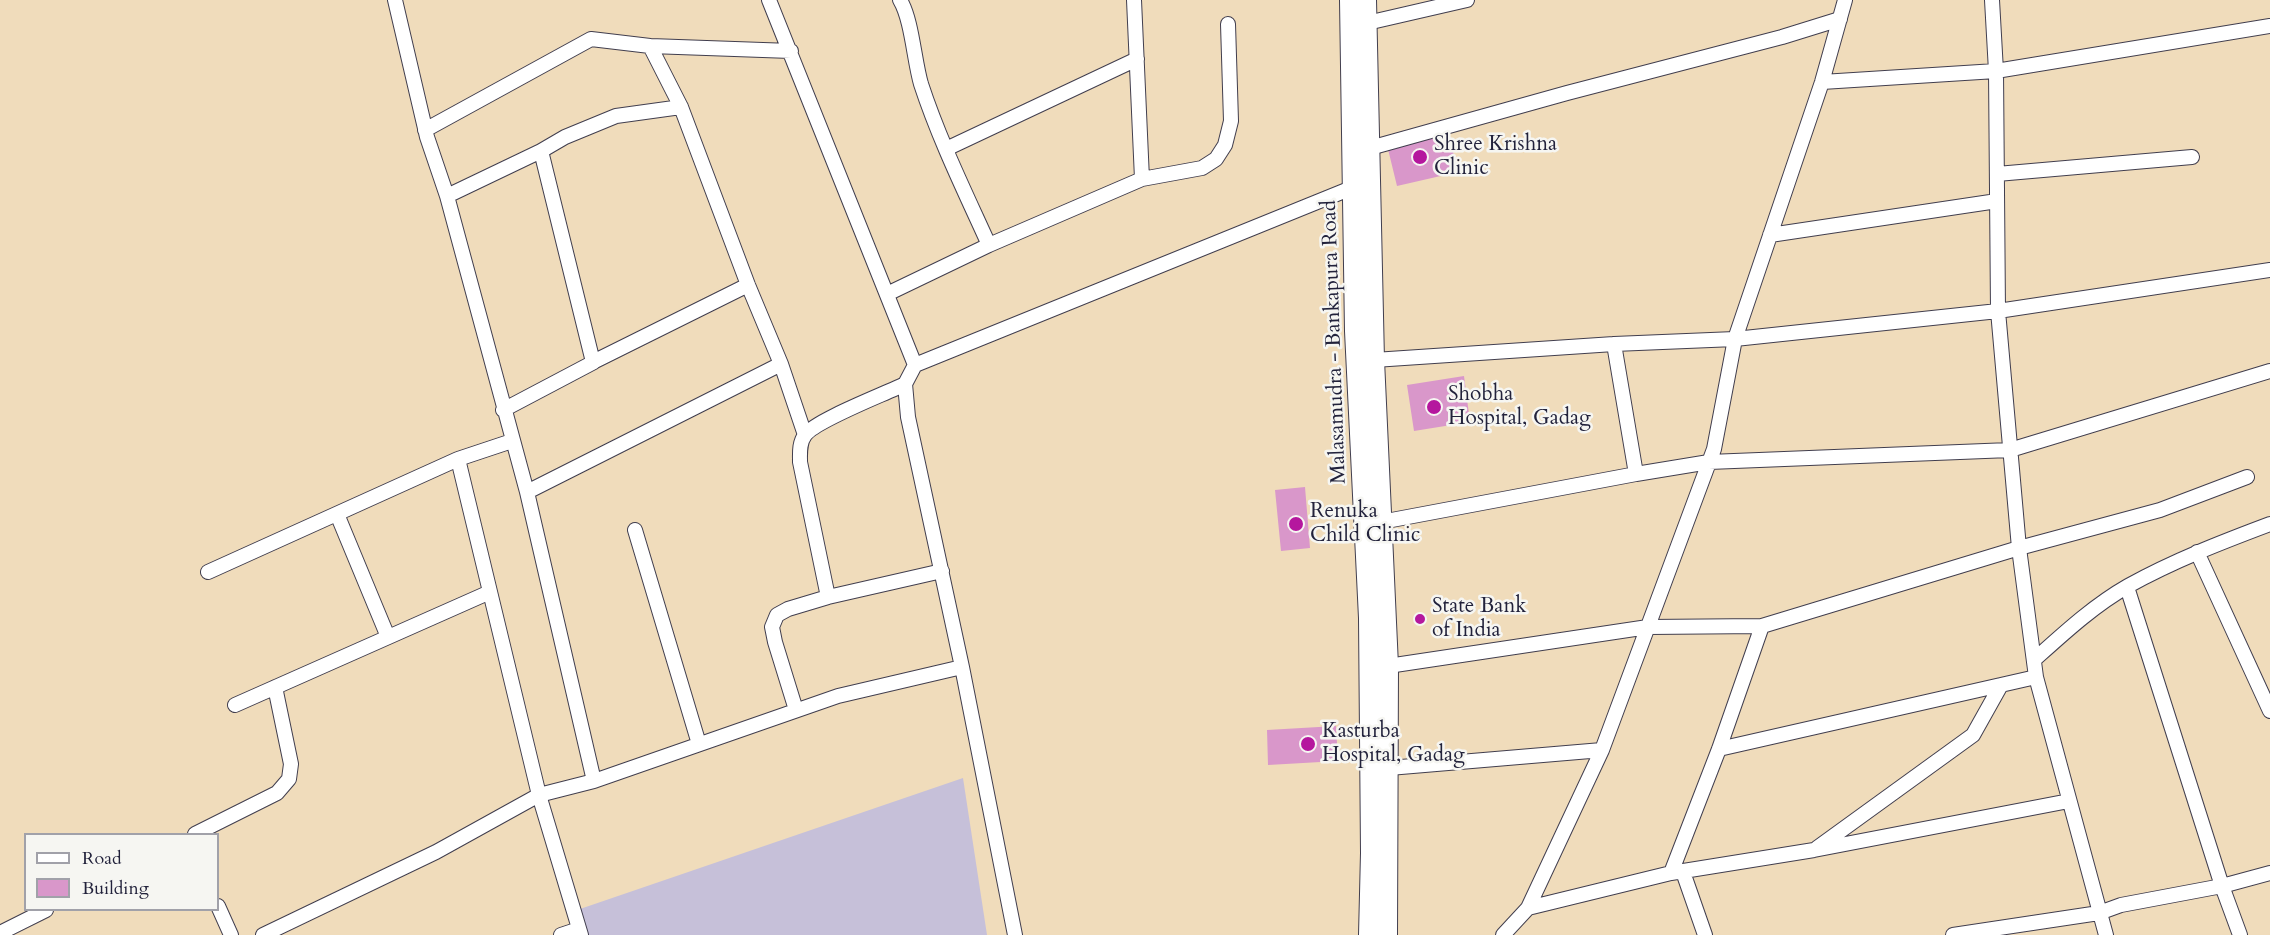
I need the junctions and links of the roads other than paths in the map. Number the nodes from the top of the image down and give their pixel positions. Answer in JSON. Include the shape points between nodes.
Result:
{"nodes":[{"id":1,"x":395,"y":0,"type":"edge"},
{"id":2,"x":769,"y":0,"type":"edge"},
{"id":3,"x":900,"y":0,"type":"edge"},
{"id":4,"x":1134,"y":0,"type":"edge"},
{"id":5,"x":1350,"y":0,"type":"edge"},
{"id":6,"x":1366,"y":0,"type":"edge"},
{"id":7,"x":1467,"y":0,"type":"edge"},
{"id":8,"x":1845,"y":0,"type":"edge"},
{"id":9,"x":1992,"y":0,"type":"edge"},
{"id":10,"x":1840,"y":19,"type":"junction"},
{"id":11,"x":1367,"y":22,"type":"junction"},
{"id":12,"x":1228,"y":24,"type":"dead end"},
{"id":13,"x":2270,"y":26,"type":"edge"},
{"id":14,"x":651,"y":46,"type":"junction"},
{"id":15,"x":791,"y":51,"type":"junction"},
{"id":16,"x":1137,"y":59,"type":"junction"},
{"id":17,"x":1995,"y":71,"type":"junction"},
{"id":18,"x":1822,"y":82,"type":"junction"},
{"id":19,"x":681,"y":107,"type":"junction"},
{"id":20,"x":425,"y":130,"type":"junction"},
{"id":21,"x":1370,"y":148,"type":"junction"},
{"id":22,"x":946,"y":149,"type":"junction"},
{"id":23,"x":541,"y":151,"type":"junction"},
{"id":24,"x":2192,"y":157,"type":"dead end"},
{"id":25,"x":1997,"y":174,"type":"junction"},
{"id":26,"x":1142,"y":179,"type":"junction"},
{"id":27,"x":1354,"y":187,"type":"junction"},
{"id":28,"x":447,"y":196,"type":"junction"},
{"id":29,"x":1997,"y":201,"type":"junction"},
{"id":30,"x":1770,"y":235,"type":"junction"},
{"id":31,"x":988,"y":245,"type":"junction"},
{"id":32,"x":2270,"y":270,"type":"edge"},
{"id":33,"x":748,"y":285,"type":"junction"},
{"id":34,"x":887,"y":294,"type":"junction"},
{"id":35,"x":1998,"y":311,"type":"junction"},
{"id":36,"x":1735,"y":339,"type":"junction"},
{"id":37,"x":1614,"y":344,"type":"junction"},
{"id":38,"x":1374,"y":360,"type":"junction"},
{"id":39,"x":594,"y":362,"type":"junction"},
{"id":40,"x":780,"y":364,"type":"junction"},
{"id":41,"x":915,"y":365,"type":"junction"},
{"id":42,"x":2270,"y":371,"type":"edge"},
{"id":43,"x":905,"y":384,"type":"junction"},
{"id":44,"x":504,"y":410,"type":"junction"},
{"id":45,"x":805,"y":435,"type":"junction"},
{"id":46,"x":512,"y":441,"type":"junction"},
{"id":47,"x":2010,"y":450,"type":"junction"},
{"id":48,"x":458,"y":459,"type":"junction"},
{"id":49,"x":1709,"y":462,"type":"junction"},
{"id":50,"x":1636,"y":474,"type":"junction"},
{"id":51,"x":2247,"y":477,"type":"dead end"},
{"id":52,"x":526,"y":492,"type":"junction"},
{"id":53,"x":337,"y":514,"type":"junction"},
{"id":54,"x":1381,"y":522,"type":"junction"},
{"id":55,"x":2270,"y":524,"type":"edge"},
{"id":56,"x":635,"y":530,"type":"dead end"},
{"id":57,"x":2019,"y":548,"type":"junction"},
{"id":58,"x":2198,"y":552,"type":"junction"},
{"id":59,"x":942,"y":571,"type":"junction"},
{"id":60,"x":208,"y":572,"type":"dead end"},
{"id":61,"x":2127,"y":587,"type":"junction"},
{"id":62,"x":490,"y":592,"type":"junction"},
{"id":63,"x":828,"y":597,"type":"junction"},
{"id":64,"x":1762,"y":626,"type":"junction"},
{"id":65,"x":1648,"y":627,"type":"junction"},
{"id":66,"x":388,"y":637,"type":"junction"},
{"id":67,"x":2034,"y":660,"type":"junction"},
{"id":68,"x":1388,"y":666,"type":"junction"},
{"id":69,"x":962,"y":667,"type":"junction"},
{"id":70,"x":2036,"y":677,"type":"junction"},
{"id":71,"x":2001,"y":685,"type":"junction"},
{"id":72,"x":274,"y":687,"type":"junction"},
{"id":73,"x":235,"y":705,"type":"dead end"},
{"id":74,"x":796,"y":710,"type":"junction"},
{"id":75,"x":2270,"y":711,"type":"edge"},
{"id":76,"x":699,"y":744,"type":"junction"},
{"id":77,"x":1719,"y":749,"type":"junction"},
{"id":78,"x":1602,"y":750,"type":"junction"},
{"id":79,"x":1389,"y":768,"type":"junction"},
{"id":80,"x":594,"y":781,"type":"junction"},
{"id":81,"x":539,"y":795,"type":"junction"},
{"id":82,"x":2069,"y":801,"type":"junction"},
{"id":83,"x":197,"y":833,"type":"edge"},
{"id":84,"x":1814,"y":850,"type":"junction"},
{"id":85,"x":1677,"y":873,"type":"junction"},
{"id":86,"x":2270,"y":873,"type":"edge"},
{"id":87,"x":2222,"y":886,"type":"junction"},
{"id":88,"x":219,"y":908,"type":"edge"},
{"id":89,"x":1528,"y":908,"type":"junction"},
{"id":90,"x":42,"y":911,"type":"edge"},
{"id":91,"x":2099,"y":914,"type":"junction"},
{"id":92,"x":580,"y":932,"type":"edge"},
{"id":93,"x":0,"y":933,"type":"edge"},
{"id":94,"x":231,"y":935,"type":"edge"},
{"id":95,"x":263,"y":935,"type":"edge"},
{"id":96,"x":561,"y":935,"type":"edge"},
{"id":97,"x":1015,"y":935,"type":"edge"},
{"id":98,"x":1369,"y":935,"type":"edge"},
{"id":99,"x":1387,"y":935,"type":"edge"},
{"id":100,"x":1503,"y":935,"type":"edge"},
{"id":101,"x":1705,"y":935,"type":"edge"},
{"id":102,"x":1953,"y":935,"type":"edge"},
{"id":103,"x":2106,"y":935,"type":"edge"},
{"id":104,"x":2240,"y":935,"type":"edge"}],
"edges":[{"from":1,"to":20,"type":"street"},
{"from":2,"to":15,"type":"street"},
{"from":3,"to":22,"type":"street","via":[[921,83]]},
{"from":4,"to":16,"type":"street"},
{"from":5,"to":27,"type":"main road","name":"Malasamudra - Bankapura Road"},
{"from":6,"to":11,"type":"main road"},
{"from":7,"to":11,"type":"street"},
{"from":8,"to":10,"type":"street"},
{"from":9,"to":17,"type":"street"},
{"from":10,"to":18,"type":"street"},
{"from":10,"to":21,"type":"street"},
{"from":11,"to":21,"type":"main road"},
{"from":12,"to":26,"type":"street","via":[[1231,121],[1225,145],[1216,159],[1202,168]]},
{"from":13,"to":17,"type":"street"},
{"from":14,"to":15,"type":"street"},
{"from":14,"to":19,"type":"street"},
{"from":14,"to":20,"type":"street","via":[[591,39]]},
{"from":15,"to":34,"type":"street"},
{"from":16,"to":22,"type":"street"},
{"from":16,"to":26,"type":"street"},
{"from":17,"to":18,"type":"street"},
{"from":17,"to":25,"type":"street"},
{"from":18,"to":30,"type":"street"},
{"from":19,"to":23,"type":"street","via":[[616,116]]},
{"from":19,"to":33,"type":"street"},
{"from":20,"to":28,"type":"street"},
{"from":21,"to":38,"type":"main road"},
{"from":22,"to":31,"type":"street"},
{"from":23,"to":28,"type":"street"},
{"from":23,"to":39,"type":"street"},
{"from":24,"to":25,"type":"street"},
{"from":25,"to":29,"type":"street"},
{"from":26,"to":31,"type":"street"},
{"from":27,"to":41,"type":"street"},
{"from":27,"to":98,"type":"main road","name":"Malasamudra - Bankapura Road","via":[[1355,331],[1369,618]]},
{"from":28,"to":44,"type":"street"},
{"from":29,"to":30,"type":"street"},
{"from":29,"to":35,"type":"street"},
{"from":30,"to":36,"type":"street"},
{"from":31,"to":34,"type":"street"},
{"from":32,"to":35,"type":"street"},
{"from":33,"to":39,"type":"street"},
{"from":33,"to":40,"type":"street"},
{"from":34,"to":41,"type":"street"},
{"from":35,"to":36,"type":"street"},
{"from":35,"to":47,"type":"street"},
{"from":36,"to":37,"type":"street"},
{"from":36,"to":49,"type":"street"},
{"from":37,"to":38,"type":"street"},
{"from":37,"to":50,"type":"street"},
{"from":38,"to":54,"type":"main road"},
{"from":39,"to":44,"type":"street"},
{"from":40,"to":45,"type":"street"},
{"from":40,"to":52,"type":"street"},
{"from":41,"to":43,"type":"street"},
{"from":42,"to":47,"type":"street"},
{"from":43,"to":45,"type":"street","via":[[820,423]]},
{"from":43,"to":59,"type":"street","via":[[908,417]]},
{"from":44,"to":46,"type":"street"},
{"from":45,"to":63,"type":"street","via":[[800,462]]},
{"from":46,"to":48,"type":"street"},
{"from":46,"to":52,"type":"street"},
{"from":47,"to":49,"type":"street"},
{"from":47,"to":57,"type":"street"},
{"from":48,"to":53,"type":"street"},
{"from":48,"to":62,"type":"street"},
{"from":49,"to":50,"type":"street"},
{"from":49,"to":65,"type":"street"},
{"from":50,"to":54,"type":"street"},
{"from":51,"to":57,"type":"street","via":[[2160,510]]},
{"from":52,"to":80,"type":"street"},
{"from":53,"to":60,"type":"street"},
{"from":53,"to":66,"type":"street"},
{"from":54,"to":68,"type":"main road"},
{"from":55,"to":58,"type":"street"},
{"from":56,"to":76,"type":"street"},
{"from":57,"to":64,"type":"street"},
{"from":57,"to":67,"type":"street"},
{"from":58,"to":61,"type":"street"},
{"from":58,"to":75,"type":"street"},
{"from":59,"to":63,"type":"street"},
{"from":59,"to":69,"type":"street"},
{"from":61,"to":67,"type":"street","via":[[2077,622]]},
{"from":61,"to":87,"type":"street"},
{"from":62,"to":66,"type":"street"},
{"from":62,"to":81,"type":"street"},
{"from":63,"to":74,"type":"street","via":[[788,609],[777,615],[772,627]]},
{"from":64,"to":65,"type":"street"},
{"from":64,"to":77,"type":"street"},
{"from":65,"to":68,"type":"street"},
{"from":65,"to":78,"type":"street"},
{"from":66,"to":72,"type":"street"},
{"from":67,"to":70,"type":"street"},
{"from":68,"to":79,"type":"main road"},
{"from":69,"to":74,"type":"street","via":[[838,696]]},
{"from":69,"to":97,"type":"street"},
{"from":70,"to":71,"type":"street"},
{"from":70,"to":82,"type":"street"},
{"from":71,"to":77,"type":"street"},
{"from":71,"to":84,"type":"street","via":[[1973,735]]},
{"from":72,"to":73,"type":"street"},
{"from":72,"to":83,"type":"street","via":[[291,764],[289,779],[277,793]]},
{"from":74,"to":76,"type":"street"},
{"from":76,"to":80,"type":"street"},
{"from":77,"to":85,"type":"street"},
{"from":78,"to":79,"type":"street"},
{"from":78,"to":89,"type":"street"},
{"from":79,"to":99,"type":"main road"},
{"from":80,"to":81,"type":"street"},
{"from":81,"to":92,"type":"street"},
{"from":81,"to":95,"type":"street","via":[[436,852]]},
{"from":82,"to":84,"type":"street"},
{"from":82,"to":91,"type":"street"},
{"from":84,"to":85,"type":"street"},
{"from":85,"to":89,"type":"street"},
{"from":85,"to":101,"type":"street"},
{"from":86,"to":87,"type":"street"},
{"from":87,"to":91,"type":"street","via":[[2121,905]]},
{"from":87,"to":104,"type":"street"},
{"from":88,"to":94,"type":"street"},
{"from":89,"to":100,"type":"street"},
{"from":90,"to":93,"type":"street"},
{"from":91,"to":102,"type":"street"},
{"from":91,"to":103,"type":"street"},
{"from":92,"to":96,"type":"street"}]}
